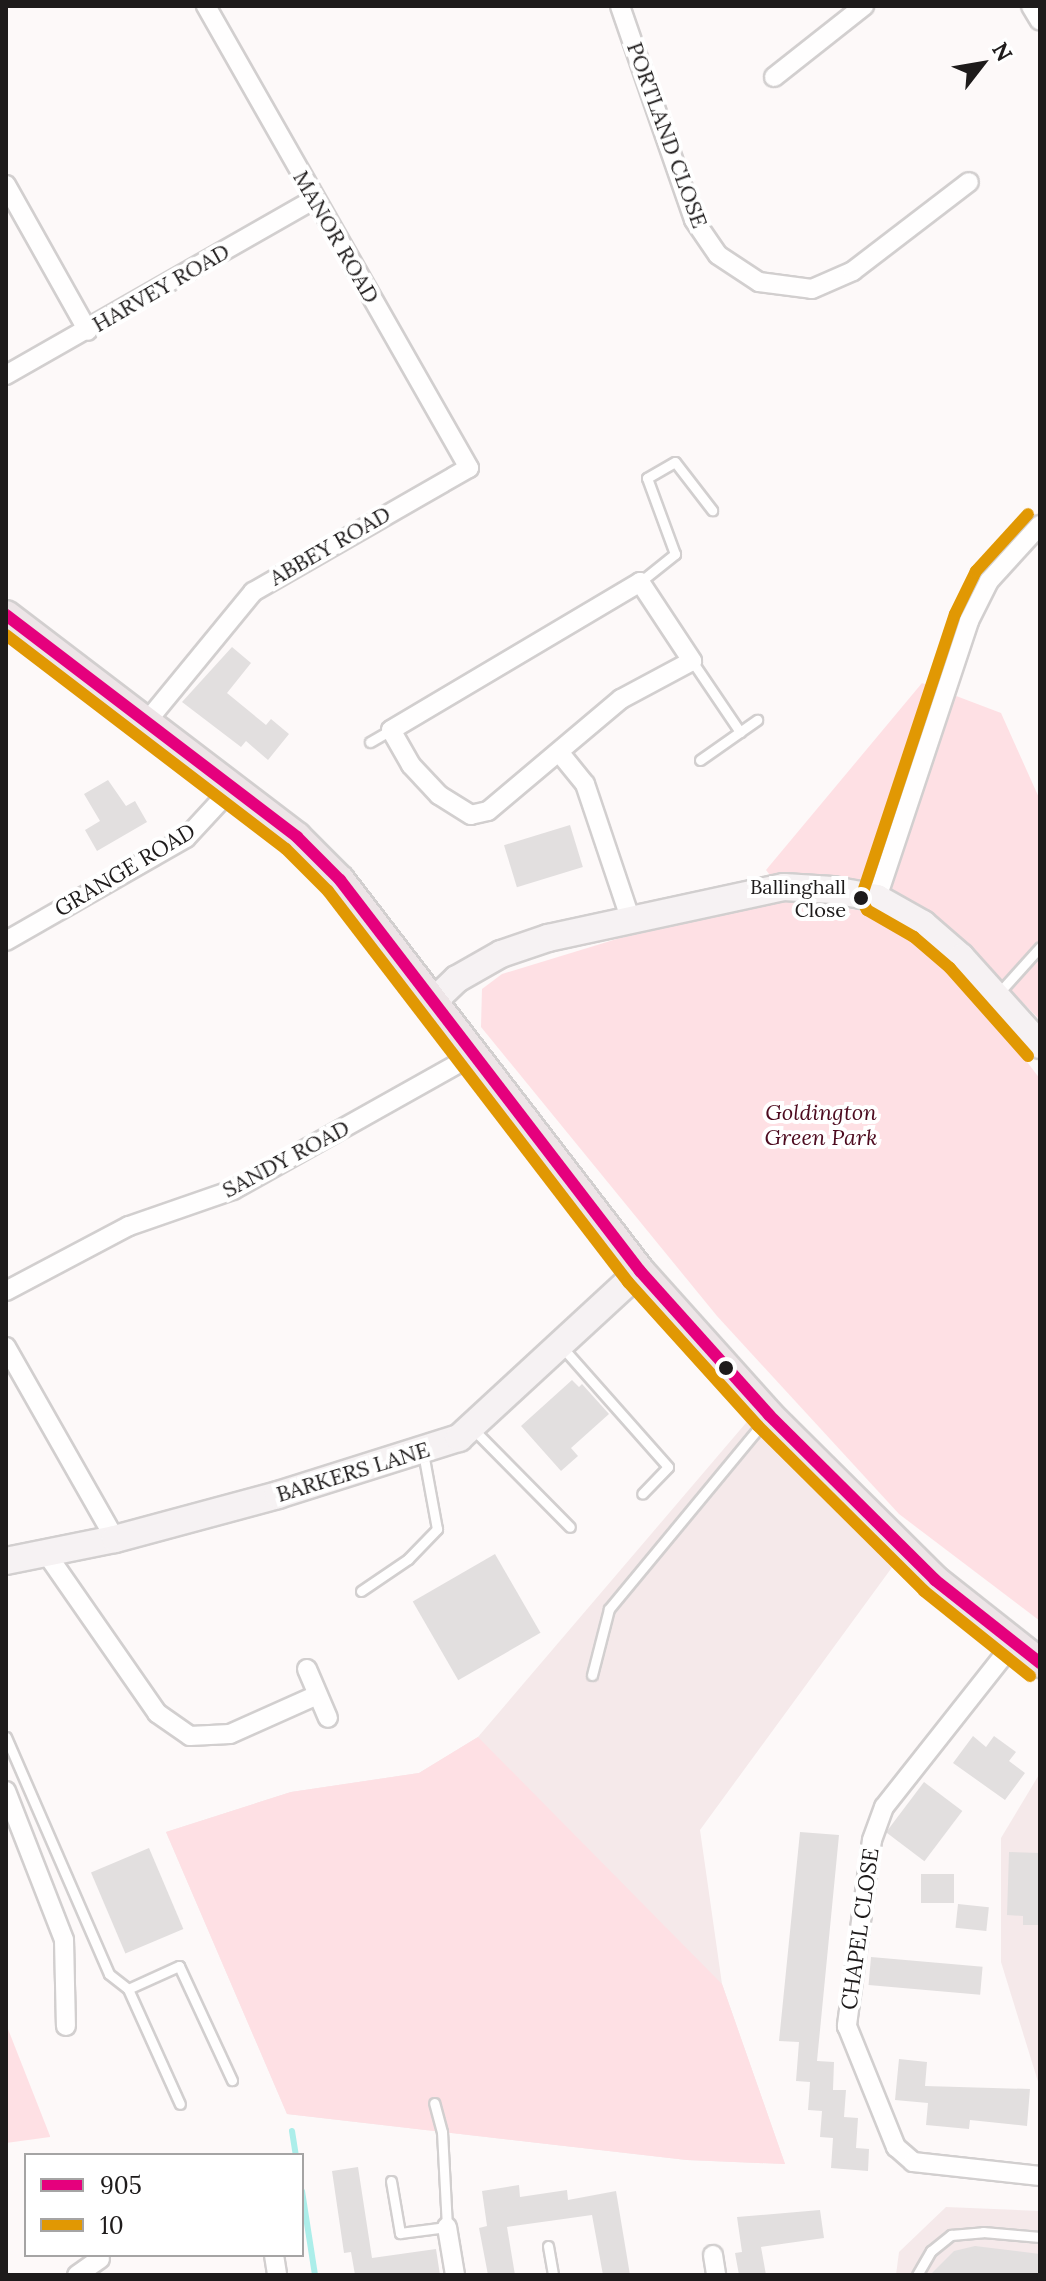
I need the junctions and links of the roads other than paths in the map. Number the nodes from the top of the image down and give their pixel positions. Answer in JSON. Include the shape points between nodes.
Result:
{"nodes":[{"id":1,"x":206,"y":6,"type":"edge"},
{"id":2,"x":620,"y":6,"type":"edge"},
{"id":3,"x":864,"y":6,"type":"edge"},
{"id":4,"x":1031,"y":6,"type":"edge"},
{"id":5,"x":1040,"y":21,"type":"edge"},
{"id":6,"x":774,"y":77,"type":"dead end"},
{"id":7,"x":969,"y":182,"type":"dead end"},
{"id":8,"x":6,"y":185,"type":"edge"},
{"id":9,"x":314,"y":199,"type":"junction"},
{"id":10,"x":88,"y":331,"type":"junction"},
{"id":11,"x":6,"y":375,"type":"edge"},
{"id":12,"x":469,"y":468,"type":"joint"},
{"id":13,"x":712,"y":510,"type":"dead end"},
{"id":14,"x":1040,"y":525,"type":"edge"},
{"id":15,"x":640,"y":582,"type":"junction"},
{"id":16,"x":6,"y":615,"type":"edge"},
{"id":17,"x":692,"y":661,"type":"junction"},
{"id":18,"x":148,"y":720,"type":"junction"},
{"id":19,"x":757,"y":720,"type":"dead end"},
{"id":20,"x":391,"y":730,"type":"junction"},
{"id":21,"x":740,"y":732,"type":"junction"},
{"id":22,"x":370,"y":742,"type":"dead end"},
{"id":23,"x":559,"y":752,"type":"junction"},
{"id":24,"x":700,"y":760,"type":"dead end"},
{"id":25,"x":234,"y":786,"type":"junction"},
{"id":26,"x":877,"y":898,"type":"junction"},
{"id":27,"x":631,"y":921,"type":"junction"},
{"id":28,"x":6,"y":941,"type":"edge"},
{"id":29,"x":1040,"y":947,"type":"edge"},
{"id":30,"x":996,"y":996,"type":"junction"},
{"id":31,"x":433,"y":1002,"type":"junction"},
{"id":32,"x":1040,"y":1045,"type":"edge"},
{"id":33,"x":474,"y":1055,"type":"junction"},
{"id":34,"x":640,"y":1271,"type":"junction"},
{"id":35,"x":6,"y":1291,"type":"edge"},
{"id":36,"x":559,"y":1345,"type":"junction"},
{"id":37,"x":6,"y":1347,"type":"edge"},
{"id":38,"x":769,"y":1415,"type":"junction"},
{"id":39,"x":472,"y":1428,"type":"junction"},
{"id":40,"x":423,"y":1453,"type":"junction"},
{"id":41,"x":642,"y":1494,"type":"dead end"},
{"id":42,"x":570,"y":1527,"type":"dead end"},
{"id":43,"x":115,"y":1539,"type":"junction"},
{"id":44,"x":46,"y":1553,"type":"junction"},
{"id":45,"x":6,"y":1561,"type":"edge"},
{"id":46,"x":361,"y":1591,"type":"dead end"},
{"id":47,"x":1012,"y":1645,"type":"junction"},
{"id":48,"x":1040,"y":1663,"type":"edge"},
{"id":49,"x":307,"y":1669,"type":"dead end"},
{"id":50,"x":592,"y":1675,"type":"dead end"},
{"id":51,"x":317,"y":1695,"type":"junction"},
{"id":52,"x":328,"y":1718,"type":"dead end"},
{"id":53,"x":6,"y":1737,"type":"edge"},
{"id":54,"x":6,"y":1791,"type":"edge"},
{"id":55,"x":128,"y":1989,"type":"junction"},
{"id":56,"x":66,"y":2026,"type":"dead end"},
{"id":57,"x":232,"y":2080,"type":"dead end"},
{"id":58,"x":434,"y":2103,"type":"dead end"},
{"id":59,"x":180,"y":2104,"type":"dead end"},
{"id":60,"x":1040,"y":2176,"type":"edge"},
{"id":61,"x":391,"y":2181,"type":"dead end"},
{"id":62,"x":447,"y":2227,"type":"junction"},
{"id":63,"x":1040,"y":2237,"type":"edge"},
{"id":64,"x":548,"y":2246,"type":"dead end"},
{"id":65,"x":713,"y":2255,"type":"dead end"},
{"id":66,"x":99,"y":2257,"type":"edge"},
{"id":67,"x":77,"y":2275,"type":"edge"},
{"id":68,"x":111,"y":2275,"type":"edge"},
{"id":69,"x":455,"y":2275,"type":"edge"},
{"id":70,"x":553,"y":2275,"type":"edge"},
{"id":71,"x":716,"y":2275,"type":"edge"},
{"id":72,"x":917,"y":2275,"type":"edge"}],
"edges":[{"from":1,"to":9,"type":"street","name":"MANOR ROAD"},
{"from":2,"to":7,"type":"street","name":"PORTLAND CLOSE","via":[[694,220],[718,255],[759,282],[812,289],[853,271]]},
{"from":3,"to":6,"type":"street"},
{"from":4,"to":5,"type":"street"},
{"from":8,"to":10,"type":"street"},
{"from":9,"to":10,"type":"street","name":"HARVEY ROAD"},
{"from":9,"to":12,"type":"street","name":"MANOR ROAD"},
{"from":10,"to":11,"type":"street","name":"HARVEY ROAD"},
{"from":12,"to":18,"type":"street","name":"ABBEY ROAD","via":[[253,592]]},
{"from":13,"to":15,"type":"lane","via":[[675,462],[647,478],[675,554]]},
{"from":14,"to":26,"type":"street","via":[[989,581],[969,621]]},
{"from":15,"to":17,"type":"street"},
{"from":15,"to":20,"type":"street"},
{"from":16,"to":18,"type":"main road"},
{"from":17,"to":21,"type":"lane"},
{"from":17,"to":23,"type":"street","via":[[621,699]]},
{"from":18,"to":25,"type":"main road"},
{"from":19,"to":21,"type":"lane"},
{"from":20,"to":22,"type":"lane"},
{"from":20,"to":23,"type":"street","via":[[411,765],[439,795],[471,815],[488,811]]},
{"from":21,"to":24,"type":"lane"},
{"from":23,"to":27,"type":"street","via":[[585,784]]},
{"from":25,"to":28,"type":"street","name":"GRANGE ROAD","via":[[186,838]]},
{"from":25,"to":31,"type":"main road","via":[[340,880]]},
{"from":26,"to":27,"type":"street","via":[[784,887]]},
{"from":26,"to":30,"type":"street","via":[[923,924]]},
{"from":27,"to":31,"type":"street","via":[[501,954],[457,979]]},
{"from":29,"to":30,"type":"lane"},
{"from":30,"to":32,"type":"street"},
{"from":31,"to":33,"type":"main road"},
{"from":33,"to":34,"type":"main road"},
{"from":33,"to":35,"type":"street","name":"SANDY ROAD","via":[[233,1190],[129,1226]]},
{"from":34,"to":36,"type":"street","name":"BARKERS LANE"},
{"from":34,"to":38,"type":"main road"},
{"from":36,"to":39,"type":"street","name":"BARKERS LANE"},
{"from":36,"to":41,"type":"lane","via":[[668,1467]]},
{"from":37,"to":43,"type":"street"},
{"from":38,"to":47,"type":"main road","via":[[865,1516]]},
{"from":38,"to":50,"type":"lane","via":[[609,1609]]},
{"from":39,"to":40,"type":"street","name":"BARKERS LANE"},
{"from":39,"to":42,"type":"lane"},
{"from":40,"to":43,"type":"street","name":"BARKERS LANE"},
{"from":40,"to":46,"type":"lane","via":[[437,1529],[408,1559]]},
{"from":43,"to":44,"type":"street","name":"BARKERS LANE"},
{"from":44,"to":45,"type":"street","name":"BARKERS LANE"},
{"from":44,"to":51,"type":"street","via":[[157,1713],[190,1736],[230,1734]]},
{"from":47,"to":48,"type":"main road"},
{"from":47,"to":60,"type":"street","name":"CHAPEL CLOSE","via":[[884,1807],[872,1840],[847,2026],[896,2147],[913,2162]]},
{"from":49,"to":51,"type":"street"},
{"from":51,"to":52,"type":"street"},
{"from":53,"to":55,"type":"lane","via":[[109,1974]]},
{"from":54,"to":56,"type":"street","via":[[64,1940]]},
{"from":55,"to":57,"type":"lane","via":[[179,1966]]},
{"from":55,"to":59,"type":"lane"},
{"from":58,"to":62,"type":"lane","via":[[442,2132]]},
{"from":61,"to":62,"type":"lane","via":[[400,2233]]},
{"from":62,"to":69,"type":"street"},
{"from":63,"to":72,"type":"lane","via":[[951,2235],[931,2251]]},
{"from":64,"to":70,"type":"lane"},
{"from":65,"to":71,"type":"street"},
{"from":66,"to":67,"type":"street"},
{"from":66,"to":68,"type":"street"}]}
